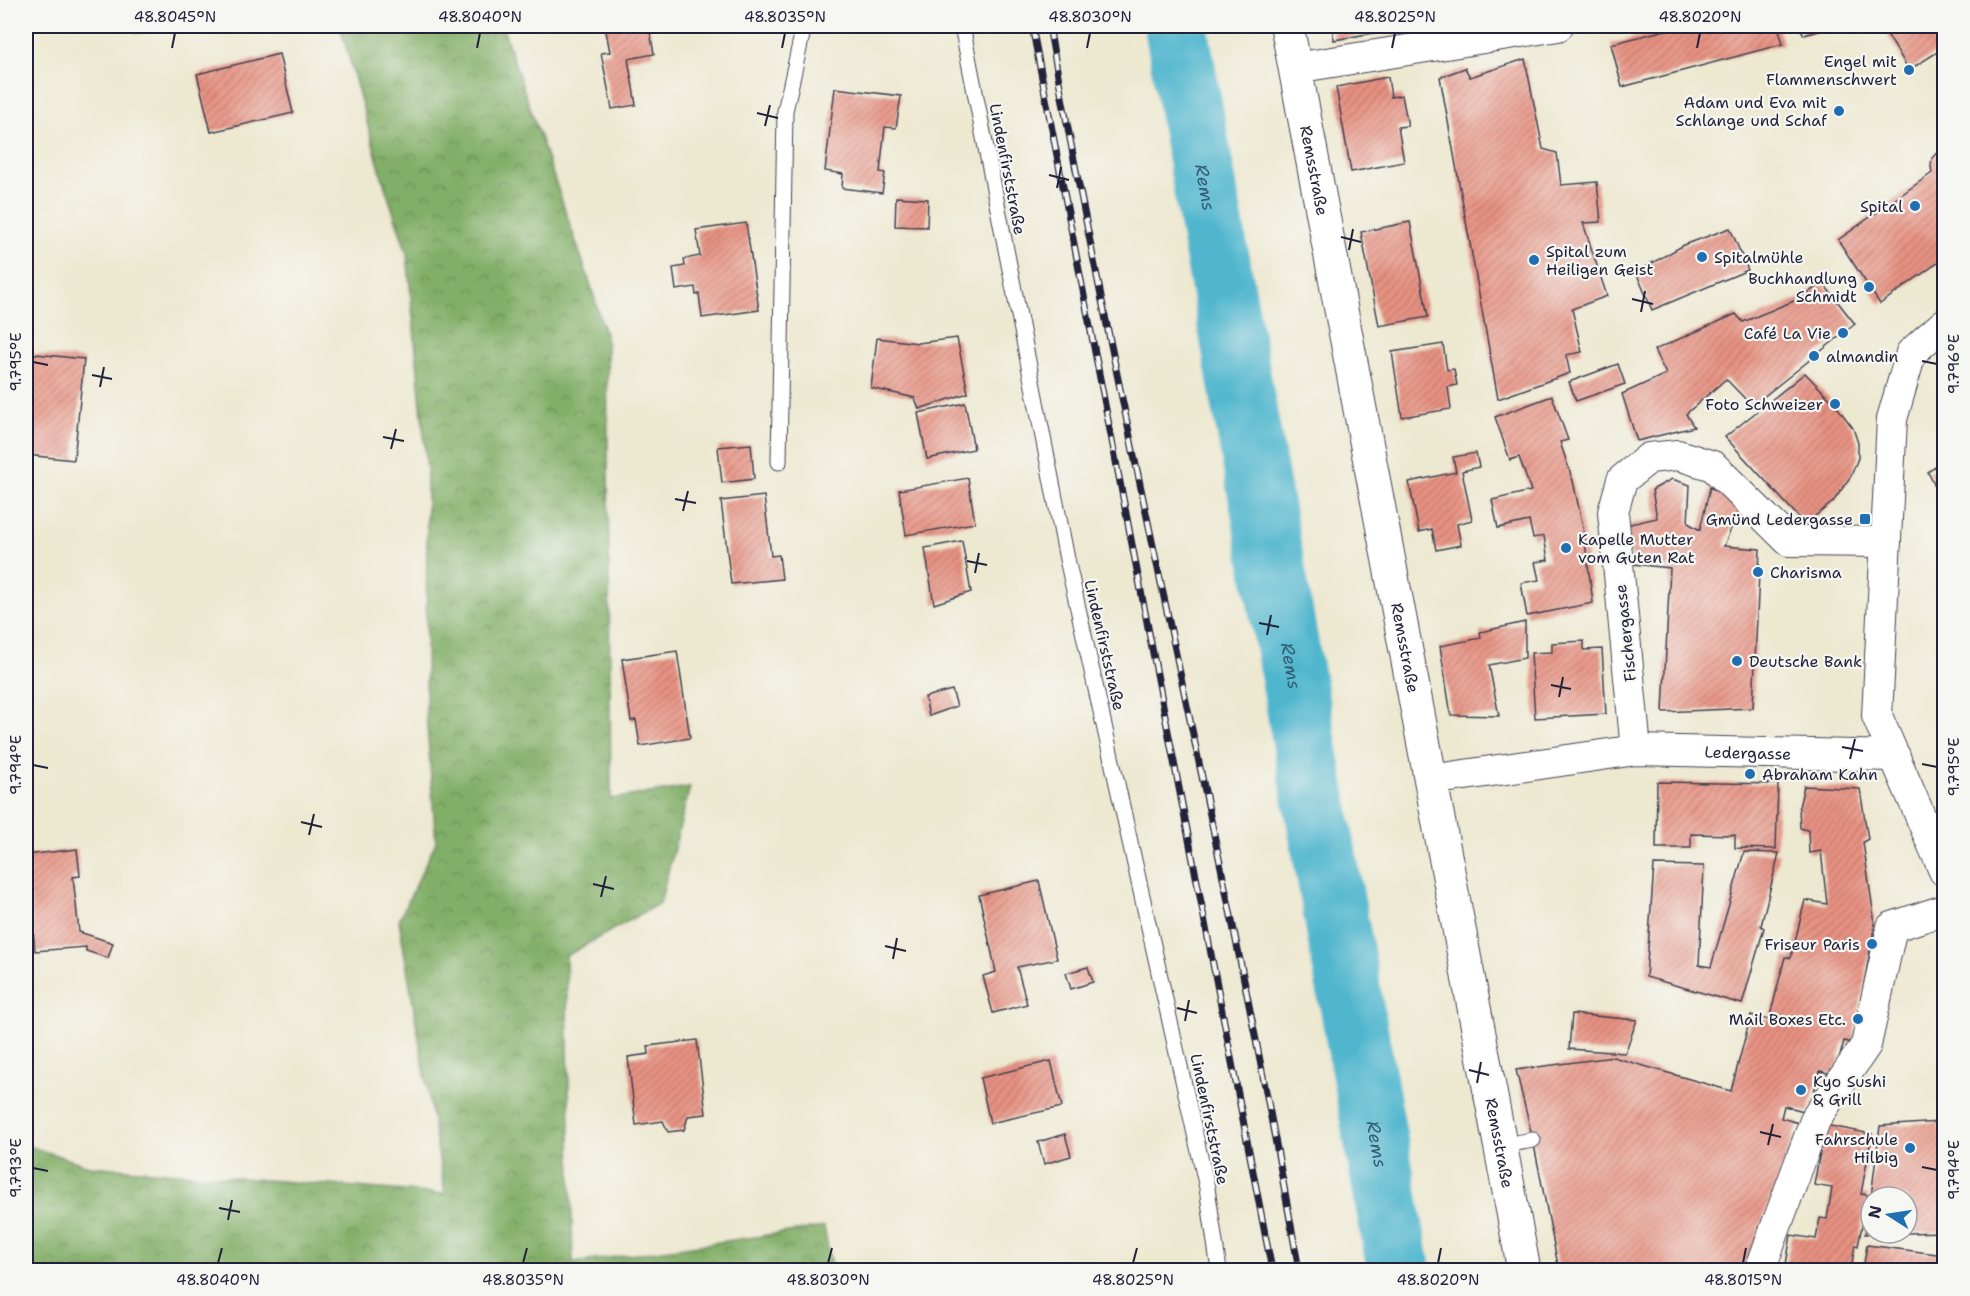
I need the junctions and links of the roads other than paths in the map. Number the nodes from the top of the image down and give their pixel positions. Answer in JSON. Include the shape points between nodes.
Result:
{"nodes":[{"id":1,"x":804,"y":26,"type":"edge"},
{"id":2,"x":962,"y":26,"type":"edge"},
{"id":3,"x":1287,"y":26,"type":"edge"},
{"id":4,"x":1558,"y":26,"type":"edge"},
{"id":5,"x":1512,"y":29,"type":"edge"},
{"id":6,"x":1295,"y":68,"type":"junction"},
{"id":7,"x":1944,"y":324,"type":"edge"},
{"id":8,"x":779,"y":462,"type":"dead end"},
{"id":9,"x":1886,"y":542,"type":"junction"},
{"id":10,"x":1636,"y":750,"type":"junction"},
{"id":11,"x":1895,"y":756,"type":"junction"},
{"id":12,"x":1430,"y":780,"type":"junction"},
{"id":13,"x":1944,"y":871,"type":"edge"},
{"id":14,"x":1944,"y":910,"type":"edge"},
{"id":15,"x":1533,"y":1140,"type":"dead end"},
{"id":16,"x":1500,"y":1146,"type":"junction"},
{"id":17,"x":1219,"y":1270,"type":"edge"},
{"id":18,"x":1524,"y":1270,"type":"edge"},
{"id":19,"x":1760,"y":1270,"type":"edge"}],
"edges":[{"from":1,"to":8,"type":"lane","via":[[785,111]]},
{"from":2,"to":17,"type":"lane","name":"Lindenfirststraße","via":[[1067,559],[1207,1188]]},
{"from":3,"to":6,"type":"main road","name":"Remsstraße"},
{"from":4,"to":5,"type":"street"},
{"from":5,"to":6,"type":"street"},
{"from":6,"to":12,"type":"main road","name":"Remsstraße"},
{"from":7,"to":9,"type":"street","via":[[1911,353],[1892,419]]},
{"from":9,"to":10,"type":"street","name":"Fischergasse","via":[[1789,541],[1713,466],[1678,455],[1649,458],[1622,480],[1613,512]]},
{"from":9,"to":11,"type":"street","via":[[1877,716]]},
{"from":10,"to":11,"type":"street","name":"Ledergasse"},
{"from":10,"to":12,"type":"street"},
{"from":11,"to":13,"type":"street"},
{"from":12,"to":16,"type":"main road","name":"Remsstraße"},
{"from":14,"to":19,"type":"street","via":[[1892,927],[1866,1045],[1816,1118]]},
{"from":15,"to":16,"type":"lane"},
{"from":16,"to":18,"type":"main road","name":"Remsstraße"}]}
